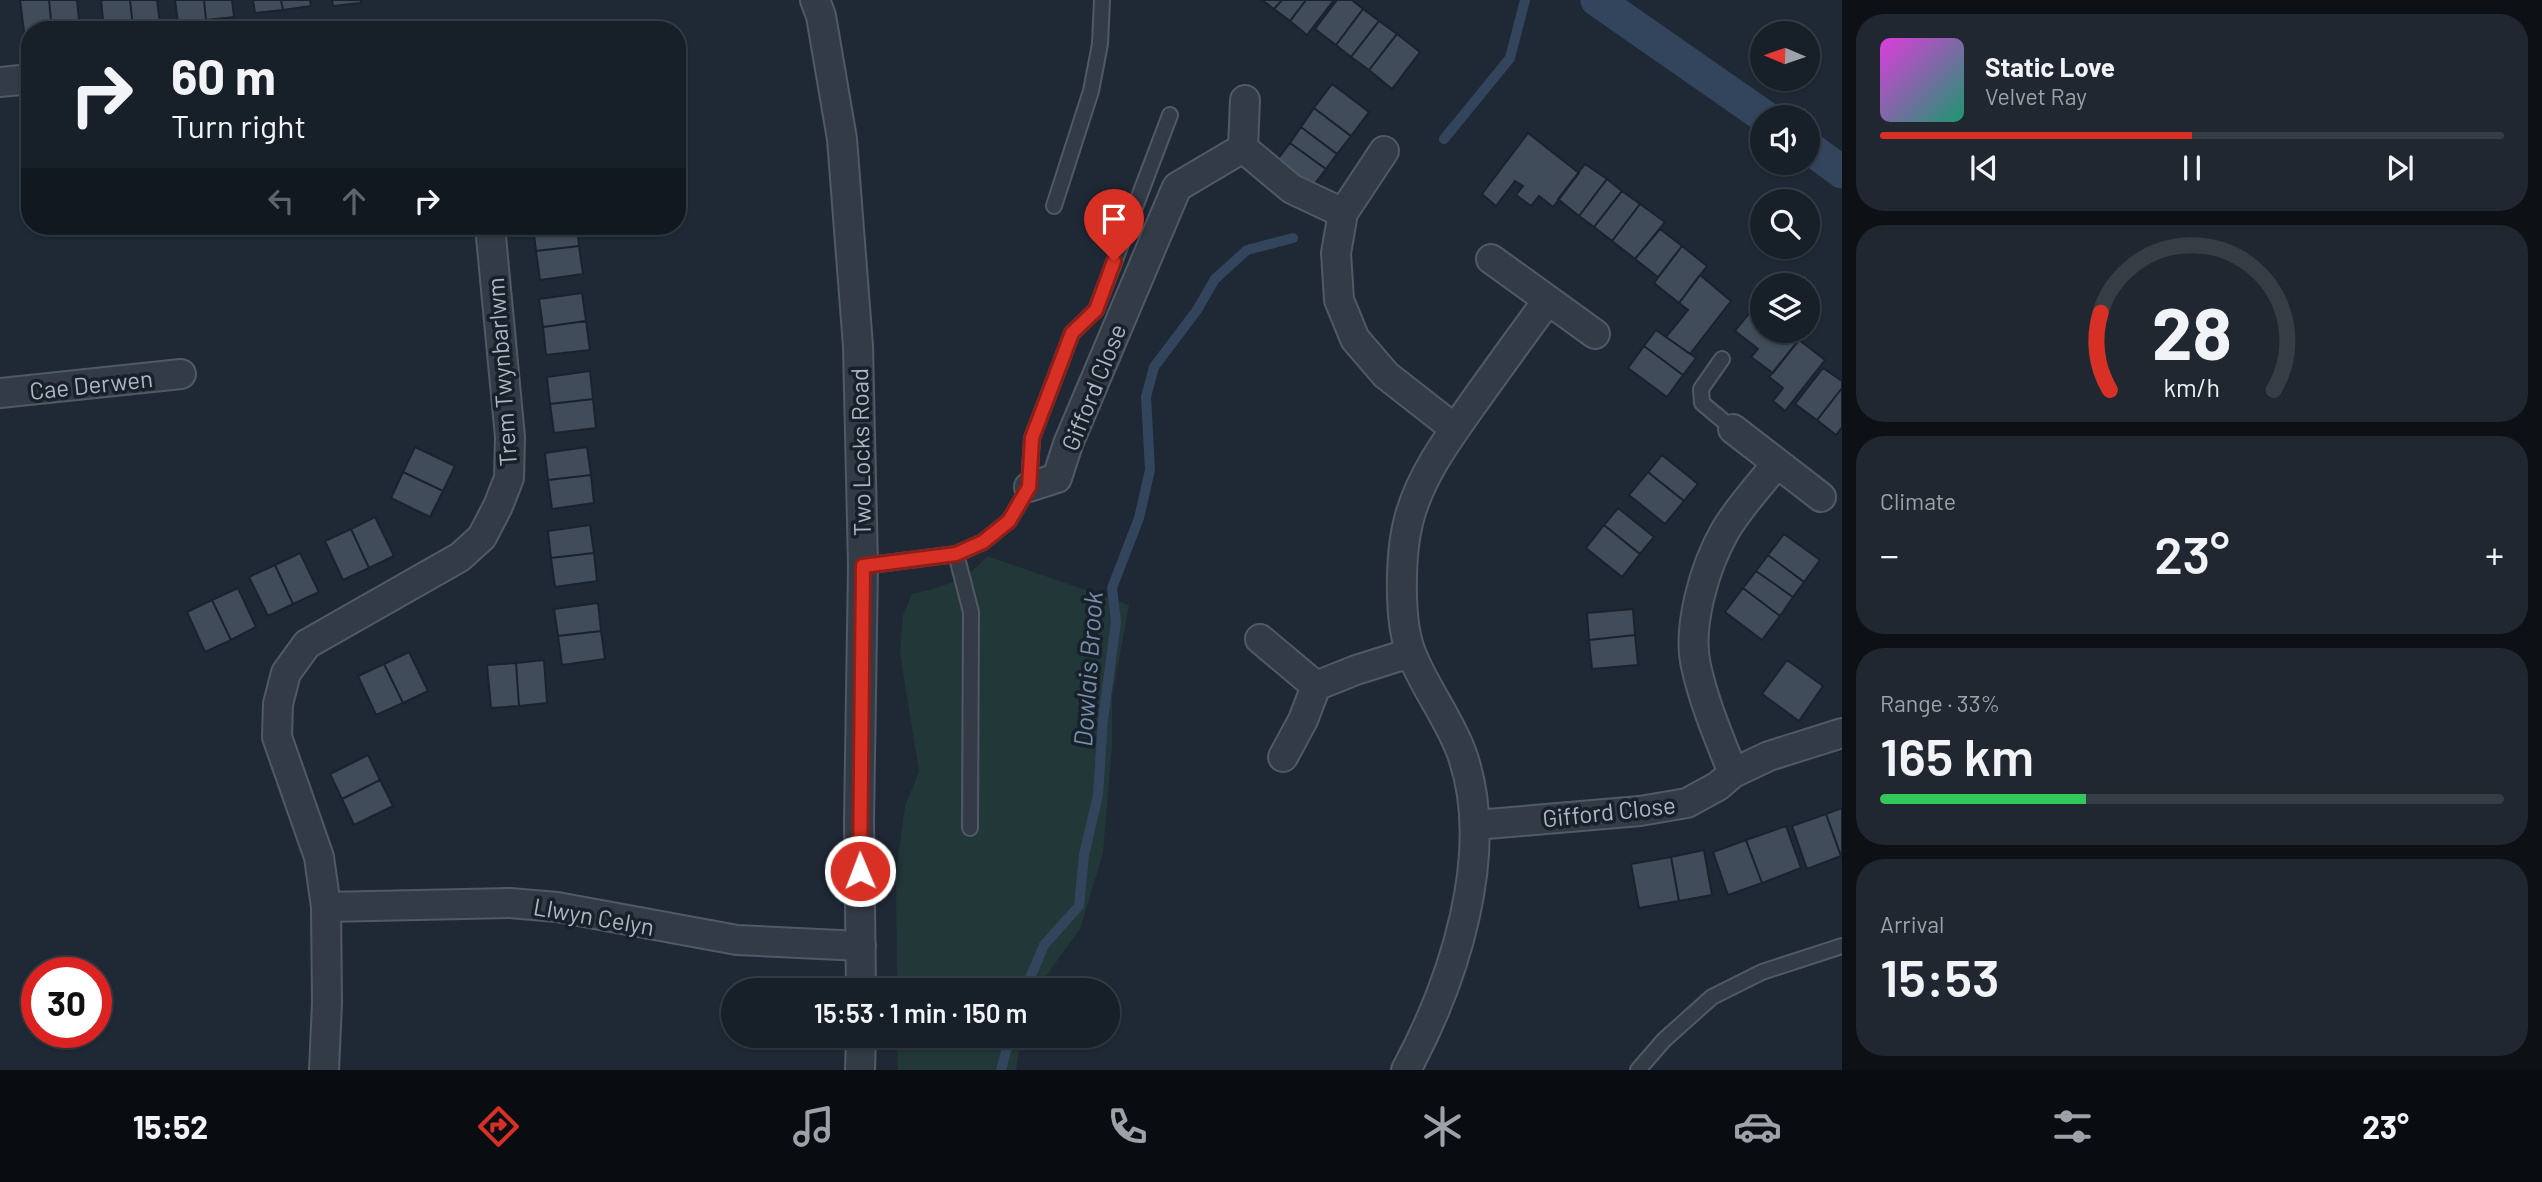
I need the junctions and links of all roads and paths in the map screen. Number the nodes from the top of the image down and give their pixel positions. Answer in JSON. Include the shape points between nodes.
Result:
{"nodes":[{"id":1,"x":815,"y":0,"type":"edge"},
{"id":2,"x":1102,"y":0,"type":"edge"},
{"id":3,"x":21,"y":80,"type":"edge"},
{"id":4,"x":0,"y":82,"type":"edge"},
{"id":5,"x":1245,"y":100,"type":"dead end"},
{"id":6,"x":1170,"y":115,"type":"dead end"},
{"id":7,"x":1243,"y":148,"type":"junction"},
{"id":8,"x":1384,"y":151,"type":"dead end"},
{"id":9,"x":1054,"y":206,"type":"dead end"},
{"id":10,"x":1343,"y":213,"type":"junction"},
{"id":11,"x":491,"y":235,"type":"edge"},
{"id":12,"x":1491,"y":259,"type":"dead end"},
{"id":13,"x":1548,"y":300,"type":"junction"},
{"id":14,"x":1595,"y":334,"type":"dead end"},
{"id":15,"x":1722,"y":359,"type":"dead end"},
{"id":16,"x":181,"y":374,"type":"dead end"},
{"id":17,"x":0,"y":393,"type":"edge"},
{"id":18,"x":1455,"y":429,"type":"junction"},
{"id":19,"x":1733,"y":429,"type":"joint"},
{"id":20,"x":1777,"y":463,"type":"junction"},
{"id":21,"x":1029,"y":487,"type":"junction"},
{"id":22,"x":1821,"y":496,"type":"dead end"},
{"id":23,"x":956,"y":554,"type":"junction"},
{"id":24,"x":863,"y":566,"type":"junction"},
{"id":25,"x":1260,"y":639,"type":"dead end"},
{"id":26,"x":1410,"y":653,"type":"junction"},
{"id":27,"x":1316,"y":686,"type":"junction"},
{"id":28,"x":1842,"y":733,"type":"edge"},
{"id":29,"x":1283,"y":757,"type":"dead end"},
{"id":30,"x":1733,"y":773,"type":"junction"},
{"id":31,"x":1476,"y":825,"type":"junction"},
{"id":32,"x":970,"y":828,"type":"dead end"},
{"id":33,"x":326,"y":907,"type":"junction"},
{"id":34,"x":861,"y":946,"type":"junction"},
{"id":35,"x":1842,"y":946,"type":"edge"},
{"id":36,"x":860,"y":978,"type":"edge"},
{"id":37,"x":860,"y":1048,"type":"edge"},
{"id":38,"x":324,"y":1070,"type":"edge"},
{"id":39,"x":860,"y":1070,"type":"edge"},
{"id":40,"x":1406,"y":1070,"type":"edge"},
{"id":41,"x":1638,"y":1070,"type":"edge"}],
"edges":[{"from":1,"to":24,"type":"street","name":"Two Locks Road","via":[[842,139],[858,346]]},
{"from":2,"to":9,"type":"lane","via":[[1100,44],[1090,91]]},
{"from":3,"to":4,"type":"street"},
{"from":5,"to":7,"type":"street"},
{"from":6,"to":21,"type":"lane","via":[[1096,310],[1072,333],[1032,438]]},
{"from":7,"to":10,"type":"street","via":[[1292,189]]},
{"from":7,"to":21,"type":"street","name":"Gifford Close","via":[[1177,187],[1057,478]]},
{"from":8,"to":10,"type":"street"},
{"from":10,"to":18,"type":"street","via":[[1336,253],[1339,300],[1354,339],[1386,375]]},
{"from":11,"to":33,"type":"street","name":"Trem Twynbarlwm","via":[[510,437],[509,478],[498,506],[482,537],[460,557],[307,643],[286,673],[278,704],[277,737],[319,857]]},
{"from":12,"to":13,"type":"street"},
{"from":13,"to":14,"type":"street"},
{"from":13,"to":18,"type":"street"},
{"from":15,"to":19,"type":"lane","via":[[1701,389],[1702,403]]},
{"from":16,"to":17,"type":"street","name":"Cae Derwen"},
{"from":18,"to":26,"type":"street","via":[[1424,480],[1409,519],[1402,608]]},
{"from":19,"to":20,"type":"street"},
{"from":20,"to":22,"type":"street"},
{"from":20,"to":30,"type":"street","via":[[1725,531],[1704,576],[1696,617],[1695,663],[1710,718]]},
{"from":21,"to":23,"type":"lane","via":[[1009,521],[983,542]]},
{"from":23,"to":24,"type":"lane"},
{"from":23,"to":32,"type":"lane","via":[[971,612]]},
{"from":24,"to":34,"type":"street","name":"Two Locks Road"},
{"from":25,"to":27,"type":"street"},
{"from":26,"to":27,"type":"street"},
{"from":26,"to":31,"type":"street","via":[[1462,754]]},
{"from":27,"to":29,"type":"street"},
{"from":28,"to":30,"type":"street","name":"Gifford Close","via":[[1769,756]]},
{"from":30,"to":31,"type":"street","name":"Gifford Close","via":[[1688,803]]},
{"from":31,"to":40,"type":"street","via":[[1472,886],[1456,948]]},
{"from":33,"to":34,"type":"street","name":"Llwyn Celyn","via":[[510,902],[737,940]]},
{"from":33,"to":38,"type":"street","name":"Trem Twynbarlwm"},
{"from":34,"to":36,"type":"street","name":"Two Locks Road"},
{"from":35,"to":41,"type":"lane","via":[[1762,972],[1712,997]]},
{"from":37,"to":39,"type":"street"}]}
